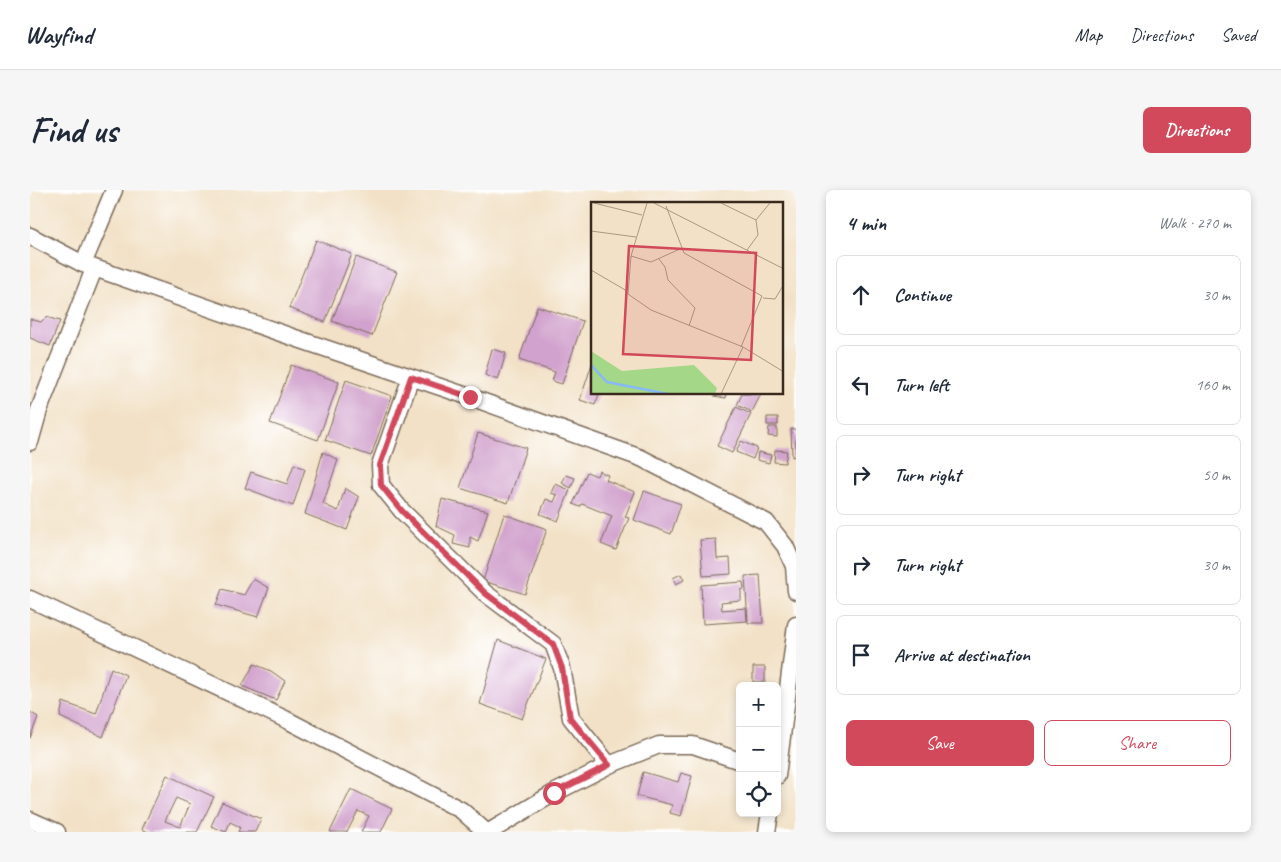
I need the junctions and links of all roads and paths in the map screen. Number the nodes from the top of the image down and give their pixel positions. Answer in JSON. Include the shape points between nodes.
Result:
{"nodes":[{"id":1,"x":114,"y":190,"type":"edge"},
{"id":2,"x":30,"y":236,"type":"edge"},
{"id":3,"x":89,"y":266,"type":"junction"},
{"id":4,"x":411,"y":377,"type":"junction"},
{"id":5,"x":30,"y":442,"type":"edge"},
{"id":6,"x":795,"y":567,"type":"edge"},
{"id":7,"x":796,"y":591,"type":"edge"},
{"id":8,"x":30,"y":599,"type":"edge"},
{"id":9,"x":796,"y":625,"type":"edge"},
{"id":10,"x":736,"y":759,"type":"edge"},
{"id":11,"x":609,"y":765,"type":"junction"},
{"id":12,"x":778,"y":772,"type":"edge"},
{"id":13,"x":769,"y":817,"type":"edge"},
{"id":14,"x":30,"y":820,"type":"edge"},
{"id":15,"x":57,"y":832,"type":"edge"},
{"id":16,"x":487,"y":832,"type":"edge"},
{"id":17,"x":767,"y":832,"type":"edge"}],
"edges":[{"from":1,"to":3,"type":"street"},
{"from":2,"to":3,"type":"street"},
{"from":3,"to":4,"type":"street"},
{"from":3,"to":5,"type":"street"},
{"from":4,"to":6,"type":"street","via":[[641,458],[766,522],[785,546]]},
{"from":4,"to":11,"type":"street","via":[[380,465],[381,485],[402,511],[485,593],[553,644],[562,668],[570,718]]},
{"from":6,"to":7,"type":"street"},
{"from":8,"to":16,"type":"street","via":[[285,719],[461,810]]},
{"from":9,"to":12,"type":"street"},
{"from":10,"to":11,"type":"street","via":[[692,745],[659,745]]},
{"from":11,"to":16,"type":"street"},
{"from":13,"to":17,"type":"street"},
{"from":14,"to":15,"type":"street"}]}
